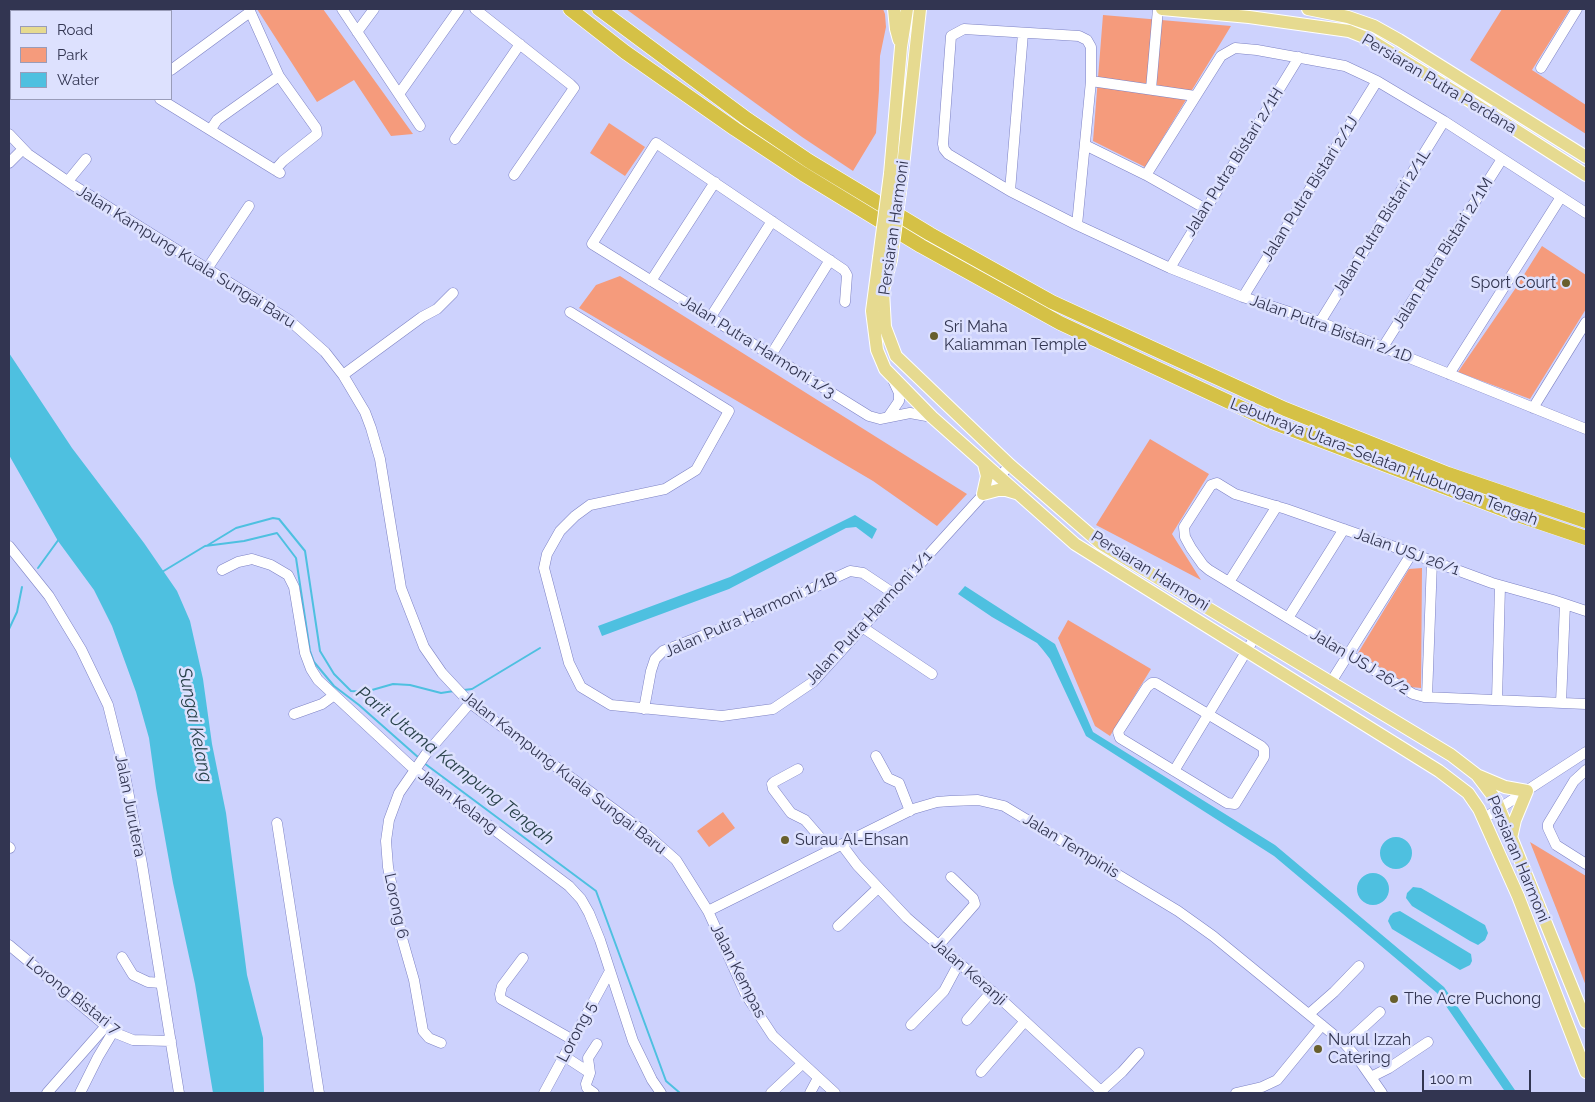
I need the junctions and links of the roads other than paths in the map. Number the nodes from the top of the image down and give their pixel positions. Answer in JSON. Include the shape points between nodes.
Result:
{"nodes":[{"id":1,"x":342,"y":9,"type":"edge"},
{"id":2,"x":374,"y":9,"type":"edge"},
{"id":3,"x":459,"y":9,"type":"edge"},
{"id":4,"x":475,"y":9,"type":"edge"},
{"id":5,"x":570,"y":9,"type":"edge"},
{"id":6,"x":598,"y":9,"type":"edge"},
{"id":7,"x":894,"y":9,"type":"edge"},
{"id":8,"x":906,"y":9,"type":"edge"},
{"id":9,"x":920,"y":9,"type":"edge"},
{"id":10,"x":928,"y":9,"type":"edge"},
{"id":11,"x":1158,"y":9,"type":"edge"},
{"id":12,"x":1162,"y":9,"type":"edge"},
{"id":13,"x":1308,"y":9,"type":"edge"},
{"id":14,"x":1577,"y":9,"type":"edge"},
{"id":15,"x":250,"y":10,"type":"edge"},
{"id":16,"x":358,"y":32,"type":"junction"},
{"id":17,"x":1023,"y":33,"type":"junction"},
{"id":18,"x":915,"y":40,"type":"junction"},
{"id":19,"x":520,"y":44,"type":"junction"},
{"id":20,"x":901,"y":47,"type":"junction"},
{"id":21,"x":1299,"y":57,"type":"junction"},
{"id":22,"x":1541,"y":68,"type":"dead end"},
{"id":23,"x":172,"y":69,"type":"edge"},
{"id":24,"x":280,"y":76,"type":"junction"},
{"id":25,"x":1091,"y":81,"type":"junction"},
{"id":26,"x":1377,"y":81,"type":"junction"},
{"id":27,"x":1151,"y":89,"type":"junction"},
{"id":28,"x":399,"y":94,"type":"junction"},
{"id":29,"x":1195,"y":96,"type":"junction"},
{"id":30,"x":162,"y":100,"type":"edge"},
{"id":31,"x":1444,"y":122,"type":"junction"},
{"id":32,"x":420,"y":126,"type":"dead end"},
{"id":33,"x":211,"y":129,"type":"junction"},
{"id":34,"x":9,"y":134,"type":"edge"},
{"id":35,"x":455,"y":139,"type":"dead end"},
{"id":36,"x":1086,"y":145,"type":"junction"},
{"id":37,"x":23,"y":149,"type":"junction"},
{"id":38,"x":1586,"y":157,"type":"edge"},
{"id":39,"x":86,"y":159,"type":"dead end"},
{"id":40,"x":1502,"y":160,"type":"junction"},
{"id":41,"x":9,"y":163,"type":"edge"},
{"id":42,"x":1146,"y":174,"type":"junction"},
{"id":43,"x":514,"y":175,"type":"dead end"},
{"id":44,"x":896,"y":175,"type":"junction"},
{"id":45,"x":1586,"y":176,"type":"edge"},
{"id":46,"x":68,"y":182,"type":"junction"},
{"id":47,"x":715,"y":182,"type":"junction"},
{"id":48,"x":1010,"y":191,"type":"junction"},
{"id":49,"x":1561,"y":198,"type":"junction"},
{"id":50,"x":249,"y":206,"type":"dead end"},
{"id":51,"x":1206,"y":209,"type":"junction"},
{"id":52,"x":1586,"y":213,"type":"edge"},
{"id":53,"x":772,"y":221,"type":"junction"},
{"id":54,"x":1077,"y":225,"type":"junction"},
{"id":55,"x":885,"y":259,"type":"junction"},
{"id":56,"x":830,"y":260,"type":"junction"},
{"id":57,"x":1170,"y":268,"type":"junction"},
{"id":58,"x":207,"y":269,"type":"junction"},
{"id":59,"x":651,"y":280,"type":"junction"},
{"id":60,"x":453,"y":293,"type":"dead end"},
{"id":61,"x":1243,"y":297,"type":"junction"},
{"id":62,"x":845,"y":302,"type":"dead end"},
{"id":63,"x":570,"y":312,"type":"dead end"},
{"id":64,"x":710,"y":318,"type":"junction"},
{"id":65,"x":1320,"y":322,"type":"junction"},
{"id":66,"x":1586,"y":322,"type":"edge"},
{"id":67,"x":1383,"y":347,"type":"junction"},
{"id":68,"x":771,"y":356,"type":"junction"},
{"id":69,"x":1449,"y":374,"type":"junction"},
{"id":70,"x":343,"y":375,"type":"junction"},
{"id":71,"x":892,"y":376,"type":"junction"},
{"id":72,"x":1533,"y":408,"type":"junction"},
{"id":73,"x":932,"y":416,"type":"junction"},
{"id":74,"x":888,"y":417,"type":"junction"},
{"id":75,"x":1586,"y":429,"type":"edge"},
{"id":76,"x":984,"y":464,"type":"junction"},
{"id":77,"x":1010,"y":465,"type":"junction"},
{"id":78,"x":999,"y":477,"type":"junction"},
{"id":79,"x":984,"y":494,"type":"junction"},
{"id":80,"x":1019,"y":494,"type":"junction"},
{"id":81,"x":1277,"y":506,"type":"junction"},
{"id":82,"x":1586,"y":521,"type":"edge"},
{"id":83,"x":1344,"y":529,"type":"junction"},
{"id":84,"x":1586,"y":538,"type":"edge"},
{"id":85,"x":9,"y":546,"type":"edge"},
{"id":86,"x":1192,"y":548,"type":"joint"},
{"id":87,"x":1412,"y":553,"type":"junction"},
{"id":88,"x":1432,"y":561,"type":"junction"},
{"id":89,"x":222,"y":570,"type":"dead end"},
{"id":90,"x":1229,"y":582,"type":"junction"},
{"id":91,"x":1500,"y":586,"type":"junction"},
{"id":92,"x":894,"y":593,"type":"junction"},
{"id":93,"x":1565,"y":604,"type":"junction"},
{"id":94,"x":1586,"y":611,"type":"edge"},
{"id":95,"x":1288,"y":618,"type":"junction"},
{"id":96,"x":862,"y":627,"type":"junction"},
{"id":97,"x":1255,"y":637,"type":"junction"},
{"id":98,"x":1246,"y":652,"type":"junction"},
{"id":99,"x":1348,"y":655,"type":"junction"},
{"id":100,"x":932,"y":674,"type":"dead end"},
{"id":101,"x":1331,"y":682,"type":"junction"},
{"id":102,"x":334,"y":696,"type":"junction"},
{"id":103,"x":1427,"y":697,"type":"junction"},
{"id":104,"x":1497,"y":700,"type":"junction"},
{"id":105,"x":470,"y":703,"type":"junction"},
{"id":106,"x":1561,"y":703,"type":"junction"},
{"id":107,"x":1586,"y":704,"type":"edge"},
{"id":108,"x":644,"y":710,"type":"junction"},
{"id":109,"x":294,"y":714,"type":"dead end"},
{"id":110,"x":1209,"y":714,"type":"junction"},
{"id":111,"x":1586,"y":752,"type":"edge"},
{"id":112,"x":876,"y":756,"type":"dead end"},
{"id":113,"x":416,"y":767,"type":"junction"},
{"id":114,"x":798,"y":769,"type":"dead end"},
{"id":115,"x":1586,"y":770,"type":"edge"},
{"id":116,"x":1174,"y":771,"type":"junction"},
{"id":117,"x":1477,"y":775,"type":"junction"},
{"id":118,"x":1527,"y":791,"type":"junction"},
{"id":119,"x":1499,"y":809,"type":"junction"},
{"id":120,"x":910,"y":811,"type":"junction"},
{"id":121,"x":1483,"y":819,"type":"junction"},
{"id":122,"x":277,"y":823,"type":"dead end"},
{"id":123,"x":1511,"y":838,"type":"junction"},
{"id":124,"x":842,"y":845,"type":"junction"},
{"id":125,"x":832,"y":850,"type":"junction"},
{"id":126,"x":1586,"y":864,"type":"edge"},
{"id":127,"x":951,"y":877,"type":"dead end"},
{"id":128,"x":878,"y":888,"type":"junction"},
{"id":129,"x":708,"y":911,"type":"junction"},
{"id":130,"x":838,"y":926,"type":"dead end"},
{"id":131,"x":9,"y":945,"type":"edge"},
{"id":132,"x":938,"y":945,"type":"junction"},
{"id":133,"x":122,"y":957,"type":"dead end"},
{"id":134,"x":523,"y":958,"type":"dead end"},
{"id":135,"x":959,"y":963,"type":"junction"},
{"id":136,"x":1359,"y":966,"type":"dead end"},
{"id":137,"x":610,"y":970,"type":"junction"},
{"id":138,"x":161,"y":982,"type":"junction"},
{"id":139,"x":992,"y":992,"type":"junction"},
{"id":140,"x":1380,"y":1012,"type":"dead end"},
{"id":141,"x":1310,"y":1014,"type":"junction"},
{"id":142,"x":967,"y":1020,"type":"dead end"},
{"id":143,"x":1025,"y":1021,"type":"junction"},
{"id":144,"x":1586,"y":1022,"type":"edge"},
{"id":145,"x":1322,"y":1025,"type":"junction"},
{"id":146,"x":911,"y":1026,"type":"dead end"},
{"id":147,"x":110,"y":1029,"type":"junction"},
{"id":148,"x":572,"y":1040,"type":"junction"},
{"id":149,"x":170,"y":1041,"type":"junction"},
{"id":150,"x":1428,"y":1042,"type":"dead end"},
{"id":151,"x":441,"y":1043,"type":"dead end"},
{"id":152,"x":597,"y":1044,"type":"dead end"},
{"id":153,"x":1345,"y":1044,"type":"junction"},
{"id":154,"x":1139,"y":1053,"type":"dead end"},
{"id":155,"x":564,"y":1056,"type":"junction"},
{"id":156,"x":802,"y":1064,"type":"junction"},
{"id":157,"x":981,"y":1072,"type":"dead end"},
{"id":158,"x":1586,"y":1072,"type":"edge"},
{"id":159,"x":590,"y":1073,"type":"junction"},
{"id":160,"x":1371,"y":1077,"type":"junction"},
{"id":161,"x":818,"y":1078,"type":"junction"},
{"id":162,"x":658,"y":1092,"type":"edge"},
{"id":163,"x":1102,"y":1092,"type":"edge"},
{"id":164,"x":47,"y":1093,"type":"edge"},
{"id":165,"x":80,"y":1093,"type":"edge"},
{"id":166,"x":179,"y":1093,"type":"edge"},
{"id":167,"x":319,"y":1093,"type":"edge"},
{"id":168,"x":544,"y":1093,"type":"edge"},
{"id":169,"x":594,"y":1093,"type":"edge"},
{"id":170,"x":771,"y":1093,"type":"edge"},
{"id":171,"x":810,"y":1093,"type":"edge"},
{"id":172,"x":835,"y":1093,"type":"edge"},
{"id":173,"x":1236,"y":1093,"type":"edge"},
{"id":174,"x":1382,"y":1093,"type":"edge"}],
"edges":[{"from":1,"to":16,"type":"street"},
{"from":2,"to":16,"type":"street"},
{"from":3,"to":28,"type":"street"},
{"from":4,"to":19,"type":"street"},
{"from":5,"to":84,"type":"highway","name":"Lebuhraya Utara–Selatan Hubungan Tengah","via":[[674,88],[796,169],[1060,323],[1272,422]]},
{"from":6,"to":82,"type":"highway","name":"Lebuhraya Utara–Selatan Hubungan Tengah","via":[[809,162],[1052,302],[1285,409],[1448,474]]},
{"from":7,"to":20,"type":"main road"},
{"from":8,"to":20,"type":"main road","name":"Persiaran Harmoni"},
{"from":9,"to":18,"type":"main road","name":"Persiaran Harmoni"},
{"from":10,"to":18,"type":"main road"},
{"from":11,"to":27,"type":"street"},
{"from":12,"to":45,"type":"main road","name":"Persiaran Putra Perdana","via":[[1349,31],[1369,39]]},
{"from":13,"to":38,"type":"main road","name":"Persiaran Putra Perdana","via":[[1374,26]]},
{"from":14,"to":22,"type":"street"},
{"from":15,"to":23,"type":"street"},
{"from":15,"to":24,"type":"street"},
{"from":16,"to":28,"type":"street"},
{"from":17,"to":25,"type":"street","via":[[1079,36],[1087,40],[1091,46]]},
{"from":17,"to":48,"type":"street"},
{"from":17,"to":48,"type":"street","name":"Jalan Putra Bistari 2/1D","via":[[964,29],[950,36],[944,149]]},
{"from":18,"to":44,"type":"main road","name":"Persiaran Harmoni"},
{"from":19,"to":35,"type":"street"},
{"from":19,"to":43,"type":"street","via":[[574,88]]},
{"from":20,"to":44,"type":"main road","name":"Persiaran Harmoni"},
{"from":21,"to":26,"type":"street","via":[[1344,66]]},
{"from":21,"to":29,"type":"street","via":[[1235,48],[1221,56]]},
{"from":21,"to":51,"type":"street","name":"Jalan Putra Bistari 2/1H"},
{"from":24,"to":33,"type":"street","via":[[217,120]]},
{"from":24,"to":33,"type":"street","via":[[317,134],[283,161],[278,172]]},
{"from":25,"to":27,"type":"street"},
{"from":25,"to":36,"type":"street"},
{"from":26,"to":31,"type":"street"},
{"from":26,"to":61,"type":"street","name":"Jalan Putra Bistari 2/1J"},
{"from":27,"to":29,"type":"street"},
{"from":28,"to":32,"type":"street"},
{"from":29,"to":42,"type":"street"},
{"from":30,"to":33,"type":"street"},
{"from":31,"to":40,"type":"street"},
{"from":31,"to":65,"type":"street","name":"Jalan Putra Bistari 2/1L"},
{"from":34,"to":37,"type":"street","name":"Jalan Kampung Kuala Sungai Baru"},
{"from":36,"to":42,"type":"street"},
{"from":36,"to":54,"type":"street"},
{"from":37,"to":41,"type":"street"},
{"from":37,"to":46,"type":"street","name":"Jalan Kampung Kuala Sungai Baru"},
{"from":39,"to":46,"type":"street"},
{"from":40,"to":49,"type":"street"},
{"from":40,"to":67,"type":"street","name":"Jalan Putra Bistari 2/1M"},
{"from":42,"to":51,"type":"street"},
{"from":44,"to":55,"type":"main road","name":"Persiaran Harmoni","bridge":true},
{"from":46,"to":58,"type":"street","name":"Jalan Kampung Kuala Sungai Baru"},
{"from":47,"to":53,"type":"street"},
{"from":47,"to":59,"type":"street"},
{"from":47,"to":59,"type":"street","name":"Jalan Putra Harmoni 1/3","via":[[656,143],[592,244]]},
{"from":48,"to":54,"type":"street","name":"Jalan Putra Bistari 2/1D"},
{"from":49,"to":52,"type":"street"},
{"from":49,"to":69,"type":"street"},
{"from":50,"to":58,"type":"street"},
{"from":51,"to":57,"type":"street","name":"Jalan Putra Bistari 2/1H"},
{"from":53,"to":56,"type":"street"},
{"from":53,"to":64,"type":"street"},
{"from":54,"to":57,"type":"street","name":"Jalan Putra Bistari 2/1D"},
{"from":55,"to":71,"type":"main road","name":"Persiaran Harmoni","via":[[872,311],[877,350],[885,369]]},
{"from":55,"to":77,"type":"main road","name":"Persiaran Harmoni","via":[[885,327],[896,356]]},
{"from":56,"to":62,"type":"street","via":[[847,274]]},
{"from":56,"to":68,"type":"street"},
{"from":57,"to":61,"type":"street","name":"Jalan Putra Bistari 2/1D"},
{"from":58,"to":70,"type":"street","name":"Jalan Kampung Kuala Sungai Baru","via":[[289,320],[325,352]]},
{"from":59,"to":64,"type":"street","name":"Jalan Putra Harmoni 1/3"},
{"from":60,"to":70,"type":"street","via":[[437,309]]},
{"from":61,"to":65,"type":"street","name":"Jalan Putra Bistari 2/1D"},
{"from":63,"to":108,"type":"street","name":"Jalan Putra Harmoni 1/1","via":[[729,411],[696,470],[665,489],[590,505],[560,531],[547,554],[544,568],[569,664],[581,687],[612,705]]},
{"from":64,"to":68,"type":"street","name":"Jalan Putra Harmoni 1/3"},
{"from":65,"to":67,"type":"street","name":"Jalan Putra Bistari 2/1D"},
{"from":66,"to":72,"type":"street"},
{"from":67,"to":69,"type":"street","name":"Jalan Putra Bistari 2/1D"},
{"from":68,"to":74,"type":"street","name":"Jalan Putra Harmoni 1/3","via":[[870,416]]},
{"from":69,"to":72,"type":"street","name":"Jalan Putra Bistari 2/1D"},
{"from":70,"to":105,"type":"street","name":"Jalan Kampung Kuala Sungai Baru","via":[[365,412],[375,438],[404,595],[424,647],[442,674]]},
{"from":71,"to":73,"type":"main road","name":"Persiaran Harmoni"},
{"from":71,"to":74,"type":"street","name":"Persiaran Harmoni","via":[[899,401]]},
{"from":72,"to":75,"type":"street","name":"Jalan Putra Bistari 2/1D"},
{"from":73,"to":74,"type":"street","name":"Jalan Putra Harmoni 1/3","via":[[910,413]]},
{"from":73,"to":76,"type":"main road","name":"Persiaran Harmoni"},
{"from":76,"to":78,"type":"main road","name":"Persiaran Harmoni"},
{"from":76,"to":79,"type":"main road","via":[[987,476]]},
{"from":77,"to":78,"type":"street","name":"Jalan Putra Harmoni 1/1"},
{"from":77,"to":97,"type":"main road","name":"Persiaran Harmoni","via":[[1100,543]]},
{"from":78,"to":79,"type":"street","name":"Jalan Putra Harmoni 1/1"},
{"from":78,"to":80,"type":"main road","name":"Persiaran Harmoni"},
{"from":79,"to":80,"type":"main road","via":[[1006,490]]},
{"from":79,"to":92,"type":"street","name":"Jalan Putra Harmoni 1/1"},
{"from":80,"to":98,"type":"main road","name":"Persiaran Harmoni","via":[[1075,544]]},
{"from":81,"to":83,"type":"street","name":"Jalan USJ 26/1"},
{"from":81,"to":86,"type":"street","name":"Jalan USJ 26/1","via":[[1217,483],[1211,485],[1184,528]]},
{"from":81,"to":90,"type":"street"},
{"from":83,"to":87,"type":"street","name":"Jalan USJ 26/1"},
{"from":83,"to":95,"type":"street"},
{"from":85,"to":138,"type":"street","name":"Jalan Jurutera","via":[[49,596],[81,649],[108,705],[142,864]]},
{"from":86,"to":90,"type":"street","name":"Jalan USJ 26/2","via":[[1203,565]]},
{"from":87,"to":88,"type":"street","name":"Jalan USJ 26/1"},
{"from":87,"to":99,"type":"street"},
{"from":88,"to":91,"type":"street","name":"Jalan USJ 26/1"},
{"from":88,"to":103,"type":"street"},
{"from":89,"to":102,"type":"street","name":"Jalan Kelang","via":[[252,559],[288,575],[294,587],[310,669]]},
{"from":90,"to":95,"type":"street","name":"Jalan USJ 26/2"},
{"from":91,"to":93,"type":"street","name":"Jalan USJ 26/1"},
{"from":91,"to":104,"type":"street"},
{"from":92,"to":96,"type":"street","name":"Jalan Putra Harmoni 1/1"},
{"from":92,"to":108,"type":"street","name":"Jalan Putra Harmoni 1/1B","via":[[863,574],[850,571],[741,621],[663,651],[655,659],[651,671]]},
{"from":93,"to":94,"type":"street","name":"Jalan USJ 26/1"},
{"from":93,"to":106,"type":"street"},
{"from":95,"to":99,"type":"street","name":"Jalan USJ 26/2"},
{"from":96,"to":100,"type":"street"},
{"from":96,"to":108,"type":"street","name":"Jalan Putra Harmoni 1/1","via":[[813,682],[773,709],[722,716]]},
{"from":97,"to":98,"type":"street"},
{"from":97,"to":101,"type":"main road","name":"Persiaran Harmoni"},
{"from":98,"to":110,"type":"street"},
{"from":98,"to":121,"type":"main road","name":"Persiaran Harmoni","via":[[1448,777],[1468,793]]},
{"from":99,"to":101,"type":"street"},
{"from":99,"to":103,"type":"street","name":"Jalan USJ 26/2","via":[[1413,694]]},
{"from":101,"to":117,"type":"main road","name":"Persiaran Harmoni","via":[[1451,754]]},
{"from":102,"to":109,"type":"street"},
{"from":102,"to":113,"type":"street","name":"Jalan Kelang"},
{"from":103,"to":104,"type":"street","name":"Jalan USJ 26/2"},
{"from":104,"to":106,"type":"street","name":"Jalan USJ 26/2"},
{"from":105,"to":113,"type":"street","name":"Lorong 6"},
{"from":105,"to":129,"type":"street","name":"Jalan Kampung Kuala Sungai Baru","via":[[656,842],[676,860]]},
{"from":106,"to":107,"type":"street","name":"Jalan USJ 26/2"},
{"from":110,"to":116,"type":"street"},
{"from":110,"to":116,"type":"street","via":[[1152,683],[1118,732],[1124,742]]},
{"from":110,"to":116,"type":"street","via":[[1261,746],[1265,753],[1238,801],[1231,804]]},
{"from":111,"to":118,"type":"street"},
{"from":112,"to":120,"type":"street","via":[[888,778],[899,783]]},
{"from":113,"to":137,"type":"street","name":"Jalan Kelang","via":[[569,886],[590,913]]},
{"from":113,"to":151,"type":"street","name":"Lorong 6","via":[[399,792],[389,820],[386,841],[388,867],[423,1031]]},
{"from":114,"to":125,"type":"street","via":[[774,782],[773,789],[791,812],[805,820]]},
{"from":115,"to":126,"type":"street","via":[[1577,778],[1548,824],[1556,845]]},
{"from":117,"to":118,"type":"main road","via":[[1505,788]]},
{"from":117,"to":119,"type":"main road","name":"Persiaran Harmoni","via":[[1491,792]]},
{"from":118,"to":119,"type":"street"},
{"from":118,"to":123,"type":"main road"},
{"from":119,"to":121,"type":"street"},
{"from":119,"to":123,"type":"main road","name":"Persiaran Harmoni"},
{"from":120,"to":124,"type":"street","name":"Jalan Tempinis"},
{"from":120,"to":141,"type":"street","name":"Jalan Tempinis","via":[[950,801],[978,800],[1004,806],[1178,911]]},
{"from":121,"to":158,"type":"main road","name":"Persiaran Harmoni","via":[[1518,896]]},
{"from":122,"to":167,"type":"street"},
{"from":123,"to":144,"type":"main road","name":"Persiaran Harmoni"},
{"from":124,"to":125,"type":"street","name":"Jalan Tempinis"},
{"from":124,"to":128,"type":"street","name":"Jalan Keranji"},
{"from":125,"to":129,"type":"street","name":"Jalan Tempinis"},
{"from":127,"to":132,"type":"street","via":[[973,898],[974,904]]},
{"from":128,"to":130,"type":"street"},
{"from":128,"to":132,"type":"street","name":"Jalan Keranji"},
{"from":129,"to":156,"type":"street","name":"Jalan Kempas","via":[[746,995],[773,1036]]},
{"from":131,"to":147,"type":"street","name":"Lorong Bistari 7"},
{"from":132,"to":135,"type":"street","name":"Jalan Keranji"},
{"from":133,"to":138,"type":"street","via":[[133,975],[148,982]]},
{"from":134,"to":148,"type":"street","via":[[502,986],[501,999]]},
{"from":135,"to":139,"type":"street","name":"Jalan Keranji"},
{"from":135,"to":146,"type":"street","via":[[944,991]]},
{"from":136,"to":141,"type":"street"},
{"from":137,"to":148,"type":"street","name":"Lorong 5"},
{"from":137,"to":162,"type":"street","name":"Jalan Kelang","via":[[633,1041]]},
{"from":138,"to":149,"type":"street","name":"Jalan Jurutera"},
{"from":139,"to":142,"type":"street"},
{"from":139,"to":143,"type":"street","name":"Jalan Keranji"},
{"from":140,"to":153,"type":"street"},
{"from":141,"to":145,"type":"street","name":"Jalan Tempinis"},
{"from":143,"to":157,"type":"street"},
{"from":143,"to":163,"type":"street","name":"Jalan Keranji"},
{"from":145,"to":153,"type":"street","name":"Jalan Tempinis"},
{"from":145,"to":173,"type":"street","via":[[1277,1080]]},
{"from":147,"to":149,"type":"street","name":"Lorong Bistari 7","via":[[133,1040]]},
{"from":147,"to":164,"type":"street"},
{"from":147,"to":165,"type":"street"},
{"from":148,"to":155,"type":"street","name":"Lorong 5"},
{"from":149,"to":166,"type":"street","name":"Jalan Jurutera"},
{"from":150,"to":160,"type":"street"},
{"from":152,"to":159,"type":"street","via":[[588,1058]]},
{"from":153,"to":160,"type":"street","name":"Jalan Tempinis"},
{"from":154,"to":163,"type":"street"},
{"from":155,"to":159,"type":"street"},
{"from":155,"to":168,"type":"street","name":"Lorong 5"},
{"from":156,"to":161,"type":"street","name":"Jalan Kempas"},
{"from":156,"to":170,"type":"street"},
{"from":159,"to":169,"type":"street","via":[[586,1084]]},
{"from":160,"to":174,"type":"street","name":"Jalan Tempinis"},
{"from":161,"to":171,"type":"street"},
{"from":161,"to":172,"type":"street","name":"Jalan Kempas"}]}
